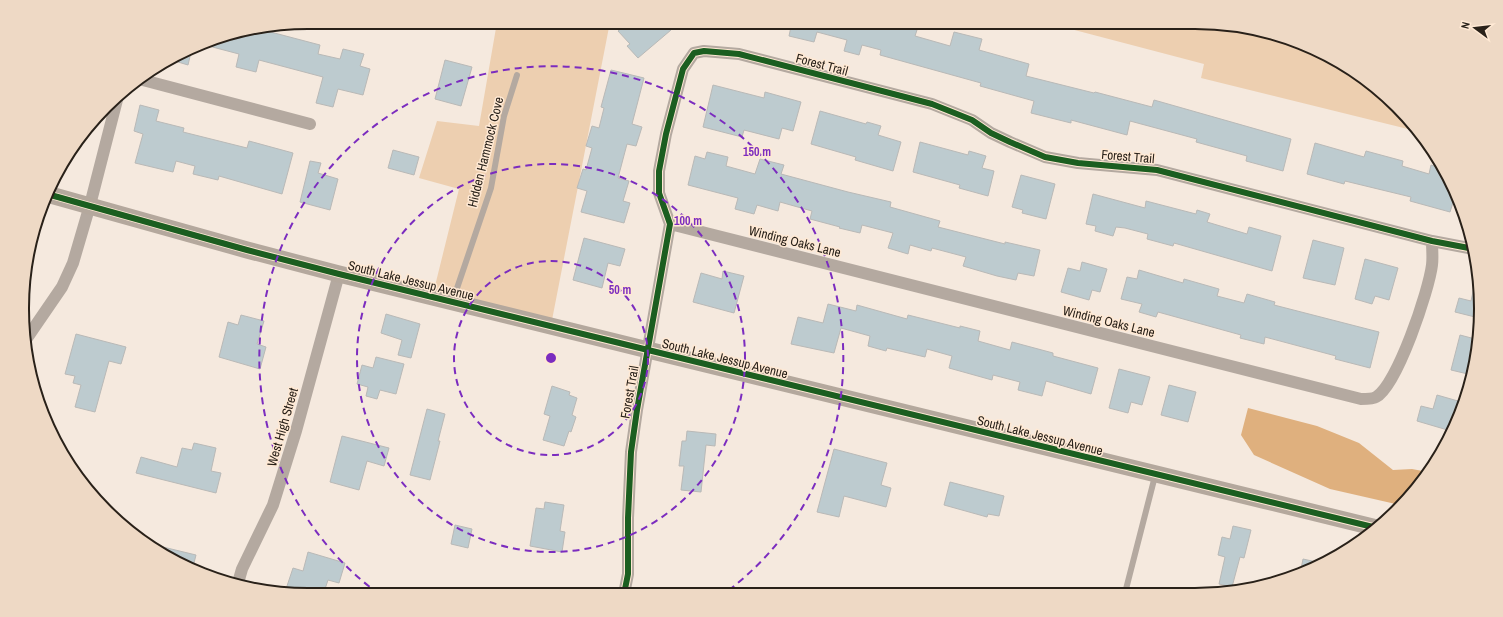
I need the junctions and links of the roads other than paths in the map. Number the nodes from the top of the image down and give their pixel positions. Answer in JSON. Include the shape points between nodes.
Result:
{"nodes":[{"id":1,"x":517,"y":75,"type":"dead end"},
{"id":2,"x":145,"y":82,"type":"edge"},
{"id":3,"x":115,"y":107,"type":"edge"},
{"id":4,"x":310,"y":124,"type":"dead end"},
{"id":5,"x":53,"y":196,"type":"edge"},
{"id":6,"x":90,"y":205,"type":"junction"},
{"id":7,"x":670,"y":224,"type":"junction"},
{"id":8,"x":1432,"y":241,"type":"junction"},
{"id":9,"x":1467,"y":248,"type":"edge"},
{"id":10,"x":339,"y":274,"type":"junction"},
{"id":11,"x":453,"y":302,"type":"junction"},
{"id":12,"x":30,"y":333,"type":"edge"},
{"id":13,"x":648,"y":350,"type":"junction"},
{"id":14,"x":1155,"y":474,"type":"junction"},
{"id":15,"x":1370,"y":526,"type":"edge"},
{"id":16,"x":239,"y":579,"type":"edge"},
{"id":17,"x":625,"y":588,"type":"edge"},
{"id":18,"x":1127,"y":588,"type":"edge"}],
"edges":[{"from":1,"to":11,"type":"lane","name":"Hidden Hammock Cove","via":[[504,116],[491,188]]},
{"from":2,"to":4,"type":"street"},
{"from":3,"to":6,"type":"street"},
{"from":5,"to":6,"type":"street","name":"South Lake Jessup Avenue"},
{"from":6,"to":10,"type":"street","name":"South Lake Jessup Avenue"},
{"from":6,"to":12,"type":"street","via":[[73,263],[62,287]]},
{"from":7,"to":8,"type":"street","name":"Winding Oaks Lane","via":[[1361,400],[1376,397],[1387,386],[1404,356],[1432,265]]},
{"from":7,"to":8,"type":"street","name":"Forest Trail","via":[[659,193],[659,171],[666,134],[683,69],[694,53],[704,51],[739,54],[932,104],[972,120],[991,133],[1045,157],[1078,163],[1157,170]]},
{"from":7,"to":13,"type":"street","name":"Forest Trail"},
{"from":8,"to":9,"type":"street","name":"Forest Trail"},
{"from":10,"to":11,"type":"street","name":"South Lake Jessup Avenue"},
{"from":10,"to":16,"type":"street","name":"West High Street","via":[[296,432],[273,505]]},
{"from":11,"to":13,"type":"street","name":"South Lake Jessup Avenue"},
{"from":13,"to":14,"type":"street","name":"South Lake Jessup Avenue"},
{"from":13,"to":17,"type":"street","name":"Forest Trail","via":[[631,452],[628,574]]},
{"from":14,"to":15,"type":"street","name":"South Lake Jessup Avenue"},
{"from":14,"to":18,"type":"lane"}]}
